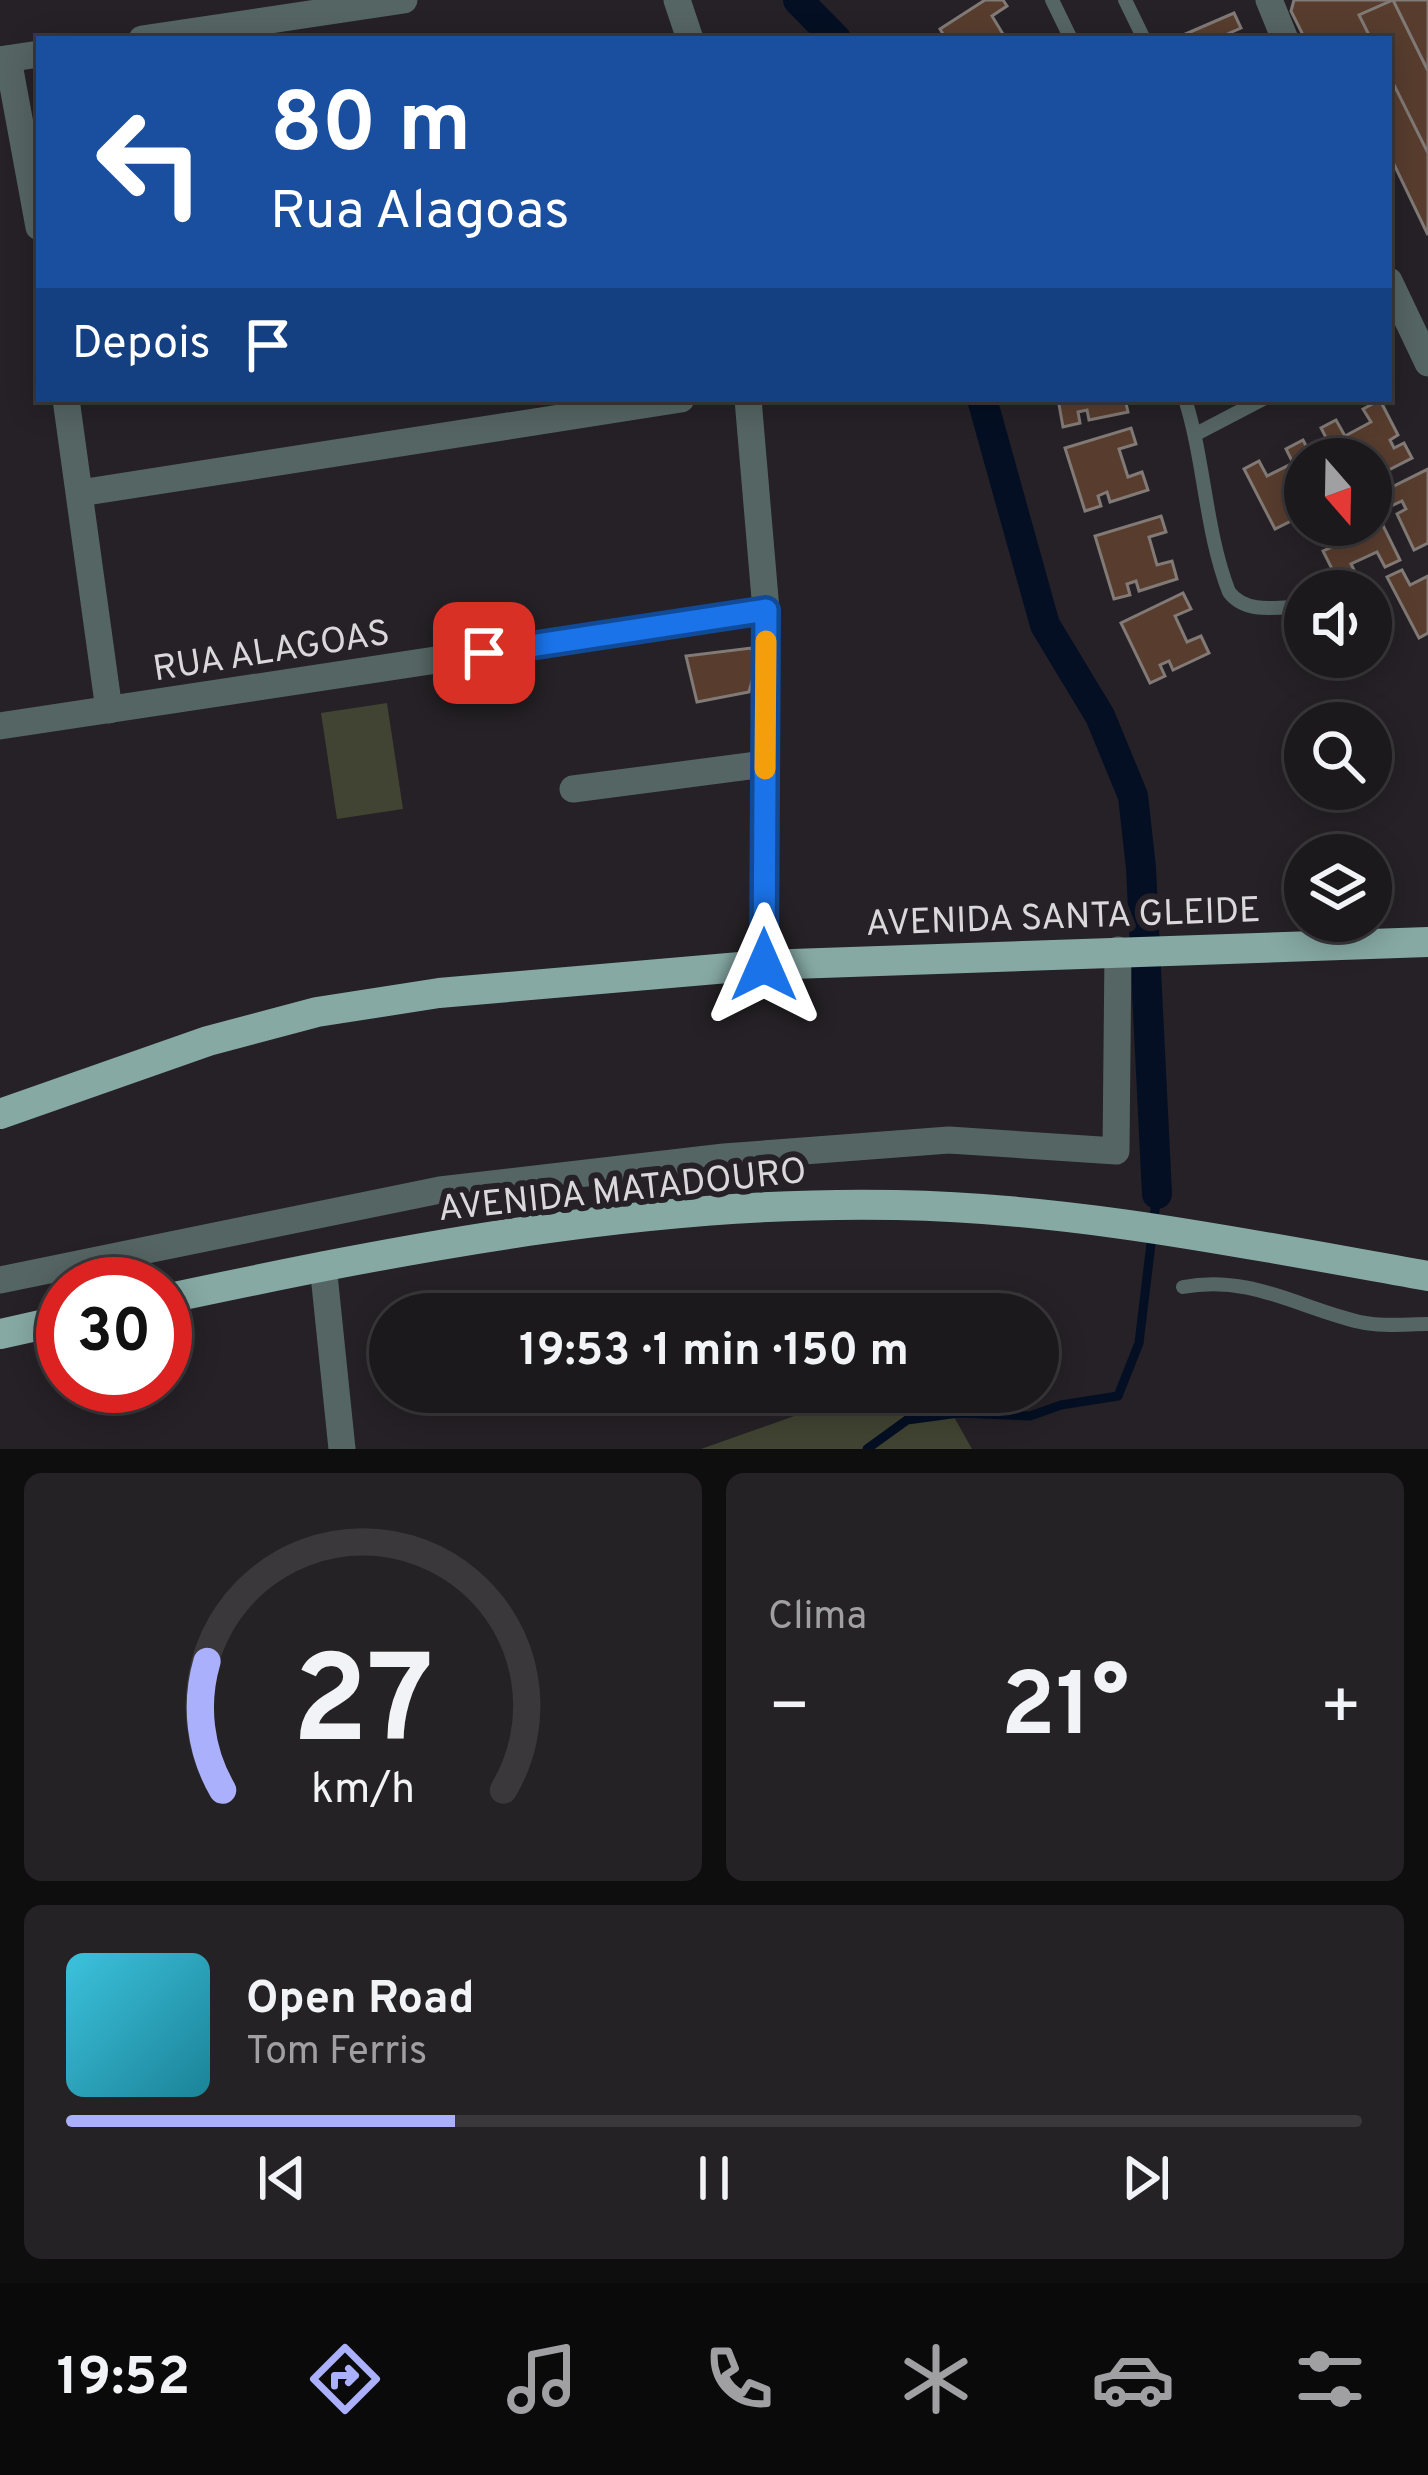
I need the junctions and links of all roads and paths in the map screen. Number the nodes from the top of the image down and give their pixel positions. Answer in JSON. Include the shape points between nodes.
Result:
{"nodes":[{"id":1,"x":402,"y":0,"type":"edge"},
{"id":2,"x":677,"y":0,"type":"edge"},
{"id":3,"x":1052,"y":0,"type":"edge"},
{"id":4,"x":1125,"y":0,"type":"edge"},
{"id":5,"x":1269,"y":0,"type":"edge"},
{"id":6,"x":162,"y":36,"type":"edge"},
{"id":7,"x":690,"y":36,"type":"edge"},
{"id":8,"x":1070,"y":36,"type":"edge"},
{"id":9,"x":1143,"y":36,"type":"edge"},
{"id":10,"x":1284,"y":36,"type":"edge"},
{"id":11,"x":36,"y":55,"type":"edge"},
{"id":12,"x":4,"y":60,"type":"edge"},
{"id":13,"x":36,"y":213,"type":"edge"},
{"id":14,"x":1392,"y":287,"type":"edge"},
{"id":15,"x":1428,"y":363,"type":"edge"},
{"id":16,"x":66,"y":402,"type":"edge"},
{"id":17,"x":663,"y":402,"type":"edge"},
{"id":18,"x":748,"y":402,"type":"edge"},
{"id":19,"x":1186,"y":402,"type":"edge"},
{"id":20,"x":1257,"y":402,"type":"edge"},
{"id":21,"x":1196,"y":434,"type":"junction"},
{"id":22,"x":80,"y":494,"type":"junction"},
{"id":23,"x":1284,"y":607,"type":"edge"},
{"id":24,"x":766,"y":610,"type":"junction"},
{"id":25,"x":109,"y":710,"type":"junction"},
{"id":26,"x":0,"y":726,"type":"edge"},
{"id":27,"x":765,"y":764,"type":"junction"},
{"id":28,"x":573,"y":788,"type":"dead end"},
{"id":29,"x":1428,"y":942,"type":"edge"},
{"id":30,"x":1121,"y":950,"type":"junction"},
{"id":31,"x":764,"y":965,"type":"junction"},
{"id":32,"x":0,"y":1114,"type":"edge"},
{"id":33,"x":323,"y":1265,"type":"junction"},
{"id":34,"x":1428,"y":1276,"type":"edge"},
{"id":35,"x":0,"y":1280,"type":"edge"},
{"id":36,"x":1183,"y":1287,"type":"dead end"},
{"id":37,"x":192,"y":1293,"type":"edge"},
{"id":38,"x":1428,"y":1324,"type":"edge"},
{"id":39,"x":36,"y":1326,"type":"edge"},
{"id":40,"x":0,"y":1334,"type":"edge"},
{"id":41,"x":342,"y":1449,"type":"edge"}],
"edges":[{"from":1,"to":6,"type":"street"},
{"from":2,"to":7,"type":"street"},
{"from":3,"to":8,"type":"lane"},
{"from":4,"to":9,"type":"lane"},
{"from":5,"to":10,"type":"street"},
{"from":11,"to":12,"type":"street"},
{"from":12,"to":13,"type":"street"},
{"from":14,"to":15,"type":"street"},
{"from":16,"to":22,"type":"street"},
{"from":17,"to":22,"type":"street"},
{"from":18,"to":24,"type":"street"},
{"from":19,"to":21,"type":"lane"},
{"from":20,"to":21,"type":"lane"},
{"from":21,"to":23,"type":"lane","via":[[1229,592],[1254,608]]},
{"from":22,"to":25,"type":"street"},
{"from":24,"to":25,"type":"street","name":"RUA ALAGOAS"},
{"from":24,"to":27,"type":"street"},
{"from":25,"to":26,"type":"street","name":"RUA ALAGOAS"},
{"from":27,"to":28,"type":"street"},
{"from":27,"to":31,"type":"street"},
{"from":29,"to":30,"type":"main road","name":"AVENIDA SANTA GLEIDE"},
{"from":30,"to":31,"type":"main road","name":"AVENIDA SANTA GLEIDE"},
{"from":30,"to":35,"type":"street","via":[[1116,1151],[949,1140],[653,1165],[440,1190]]},
{"from":31,"to":32,"type":"main road","name":"AVENIDA SANTA GLEIDE","via":[[439,993],[317,1012]]},
{"from":33,"to":34,"type":"main road","name":"AVENIDA MATADOURO","via":[[732,1208],[894,1205],[1101,1220]]},
{"from":33,"to":37,"type":"main road","name":"AVENIDA MATADOURO"},
{"from":33,"to":41,"type":"street"},
{"from":36,"to":38,"type":"lane","via":[[1208,1282],[1276,1292],[1363,1323]]},
{"from":39,"to":40,"type":"main road"}]}
